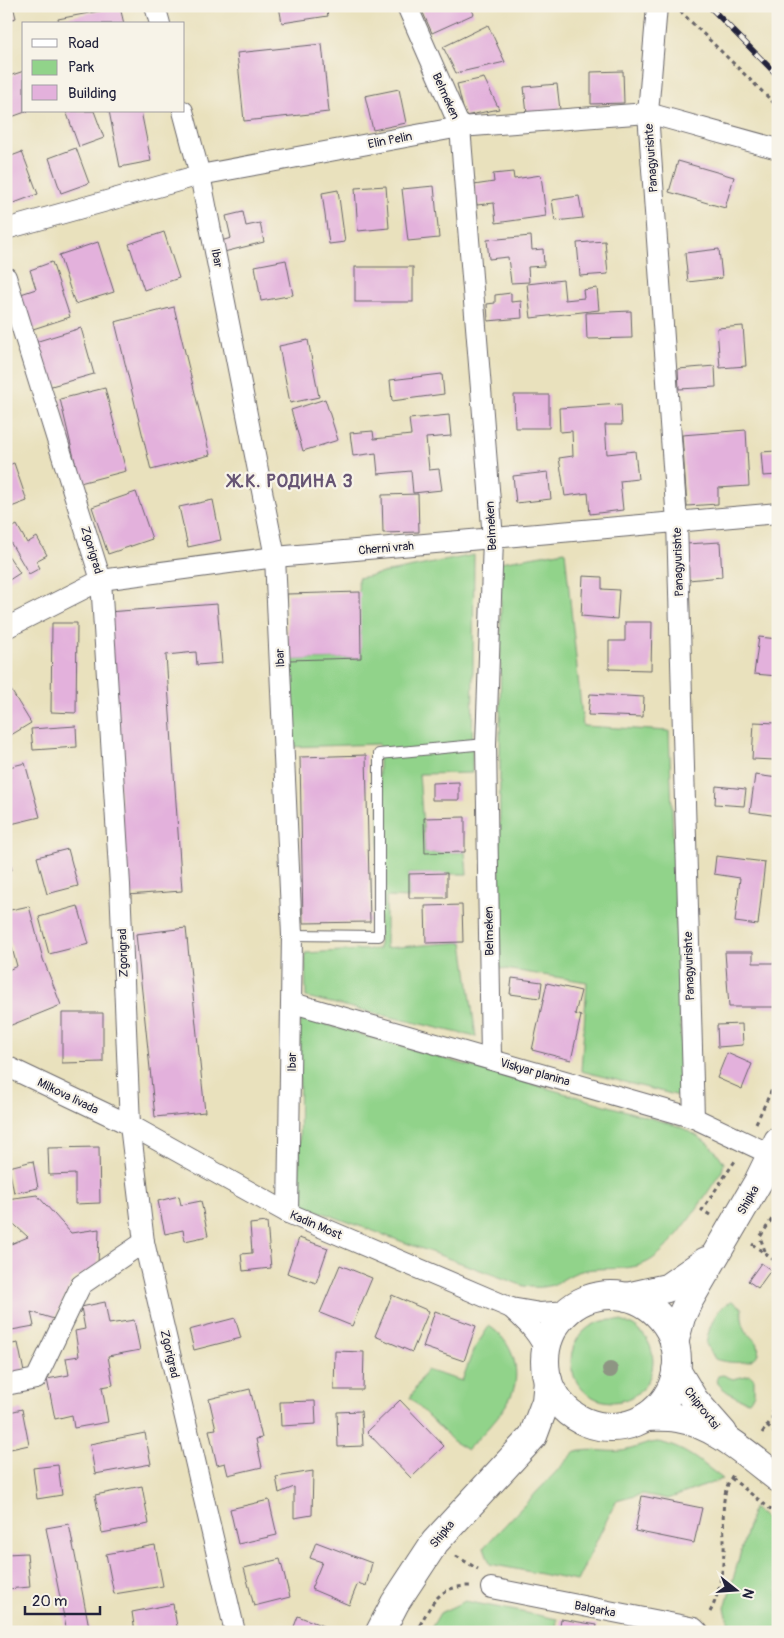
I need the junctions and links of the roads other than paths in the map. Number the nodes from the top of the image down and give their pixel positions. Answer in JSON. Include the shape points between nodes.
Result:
{"nodes":[{"id":1,"x":155,"y":6,"type":"edge"},
{"id":2,"x":406,"y":6,"type":"edge"},
{"id":3,"x":657,"y":6,"type":"edge"},
{"id":4,"x":159,"y":22,"type":"edge"},
{"id":5,"x":183,"y":112,"type":"edge"},
{"id":6,"x":648,"y":113,"type":"junction"},
{"id":7,"x":460,"y":127,"type":"junction"},
{"id":8,"x":778,"y":149,"type":"edge"},
{"id":9,"x":200,"y":175,"type":"junction"},
{"id":10,"x":6,"y":228,"type":"edge"},
{"id":11,"x":6,"y":277,"type":"edge"},
{"id":12,"x":778,"y":513,"type":"edge"},
{"id":13,"x":677,"y":522,"type":"junction"},
{"id":14,"x":493,"y":539,"type":"junction"},
{"id":15,"x":275,"y":558,"type":"junction"},
{"id":16,"x":101,"y":580,"type":"junction"},
{"id":17,"x":6,"y":628,"type":"edge"},
{"id":18,"x":486,"y":744,"type":"junction"},
{"id":19,"x":292,"y":935,"type":"junction"},
{"id":20,"x":293,"y":1003,"type":"junction"},
{"id":21,"x":491,"y":1059,"type":"junction"},
{"id":22,"x":6,"y":1066,"type":"edge"},
{"id":23,"x":694,"y":1118,"type":"junction"},
{"id":24,"x":130,"y":1125,"type":"junction"},
{"id":25,"x":775,"y":1148,"type":"edge"},
{"id":26,"x":778,"y":1184,"type":"edge"},
{"id":27,"x":742,"y":1210,"type":"junction"},
{"id":28,"x":288,"y":1213,"type":"junction"},
{"id":29,"x":144,"y":1242,"type":"junction"},
{"id":30,"x":713,"y":1256,"type":"junction"},
{"id":31,"x":627,"y":1297,"type":"junction"},
{"id":32,"x":511,"y":1308,"type":"junction"},
{"id":33,"x":569,"y":1311,"type":"junction"},
{"id":34,"x":674,"y":1343,"type":"junction"},
{"id":35,"x":546,"y":1353,"type":"junction"},
{"id":36,"x":676,"y":1370,"type":"junction"},
{"id":37,"x":548,"y":1380,"type":"junction"},
{"id":38,"x":6,"y":1385,"type":"edge"},
{"id":39,"x":646,"y":1417,"type":"junction"},
{"id":40,"x":599,"y":1426,"type":"junction"},
{"id":41,"x":740,"y":1449,"type":"junction"},
{"id":42,"x":522,"y":1450,"type":"junction"},
{"id":43,"x":778,"y":1478,"type":"edge"},
{"id":44,"x":491,"y":1588,"type":"road end"},
{"id":45,"x":696,"y":1630,"type":"edge"},
{"id":46,"x":235,"y":1632,"type":"edge"},
{"id":47,"x":380,"y":1632,"type":"edge"}],
"edges":[{"from":1,"to":4,"type":"street"},
{"from":2,"to":7,"type":"street","name":"Belmeken"},
{"from":3,"to":6,"type":"street","name":"Panagyurishte"},
{"from":5,"to":9,"type":"street","name":"Ibar"},
{"from":6,"to":7,"type":"street","name":"Elin Pelin"},
{"from":6,"to":8,"type":"street","name":"Elin Pelin"},
{"from":6,"to":13,"type":"street","name":"Panagyurishte"},
{"from":7,"to":9,"type":"street","name":"Elin Pelin"},
{"from":7,"to":14,"type":"street","name":"Belmeken"},
{"from":9,"to":10,"type":"street","name":"Elin Pelin"},
{"from":9,"to":15,"type":"street","name":"Ibar"},
{"from":11,"to":16,"type":"street","name":"Zgorigrad"},
{"from":12,"to":13,"type":"street","name":"Cherni vrah"},
{"from":13,"to":14,"type":"street","name":"Cherni vrah"},
{"from":13,"to":23,"type":"street","name":"Panagyurishte"},
{"from":14,"to":15,"type":"street","name":"Cherni vrah"},
{"from":14,"to":18,"type":"street","name":"Belmeken"},
{"from":15,"to":16,"type":"street","name":"Cherni vrah"},
{"from":15,"to":19,"type":"street","name":"Ibar"},
{"from":16,"to":17,"type":"street","name":"Cherni vrah"},
{"from":16,"to":24,"type":"street","name":"Zgorigrad","via":[[120,885]]},
{"from":18,"to":19,"type":"lane","via":[[379,754],[379,936]]},
{"from":18,"to":21,"type":"street","name":"Belmeken"},
{"from":19,"to":20,"type":"street","name":"Ibar"},
{"from":20,"to":21,"type":"street","name":"Viskyar planina"},
{"from":20,"to":28,"type":"street","name":"Ibar"},
{"from":21,"to":23,"type":"street","name":"Viskyar planina"},
{"from":22,"to":24,"type":"street","name":"Milkova livada"},
{"from":23,"to":25,"type":"street","name":"Viskyar planina"},
{"from":24,"to":28,"type":"street","name":"Kadin Most"},
{"from":24,"to":29,"type":"street","name":"Zgorigrad"},
{"from":25,"to":27,"type":"main road","name":"Shipka"},
{"from":26,"to":27,"type":"main road","via":[[769,1194]]},
{"from":27,"to":30,"type":"main road","name":"Shipka"},
{"from":28,"to":32,"type":"street","name":"Kadin Most"},
{"from":29,"to":38,"type":"street","via":[[81,1285],[36,1379]]},
{"from":29,"to":46,"type":"street","name":"Zgorigrad"},
{"from":30,"to":31,"type":"main road","name":"Shipka","via":[[667,1288]]},
{"from":30,"to":34,"type":"main road","name":"Shipka","via":[[681,1317]]},
{"from":31,"to":33,"type":"main road","name":"Shipka","via":[[596,1297]]},
{"from":31,"to":34,"type":"main road","name":"Shipka","via":[[656,1314]]},
{"from":32,"to":33,"type":"street","name":"Kadin Most","via":[[540,1314]]},
{"from":32,"to":35,"type":"street","name":"Kadin Most","via":[[534,1329]]},
{"from":33,"to":35,"type":"main road","name":"Shipka","via":[[551,1334]]},
{"from":34,"to":36,"type":"main road","name":"Shipka"},
{"from":35,"to":37,"type":"main road","name":"Shipka"},
{"from":36,"to":39,"type":"main road","name":"Shipka","via":[[669,1392]]},
{"from":36,"to":41,"type":"main road","name":"Chiprovtsi","via":[[694,1400]]},
{"from":37,"to":40,"type":"main road","name":"Shipka","via":[[562,1405],[573,1415]]},
{"from":37,"to":42,"type":"main road","name":"Shipka","via":[[542,1414],[533,1436]]},
{"from":39,"to":40,"type":"main road","name":"Shipka","via":[[627,1425]]},
{"from":39,"to":41,"type":"main road","name":"Chiprovtsi","via":[[678,1418]]},
{"from":40,"to":42,"type":"main road","name":"Shipka","via":[[568,1428]]},
{"from":41,"to":43,"type":"main road","name":"Chiprovtsi"},
{"from":42,"to":47,"type":"main road","name":"Shipka","via":[[434,1542]]},
{"from":44,"to":45,"type":"street","name":"Balgarka"}]}
